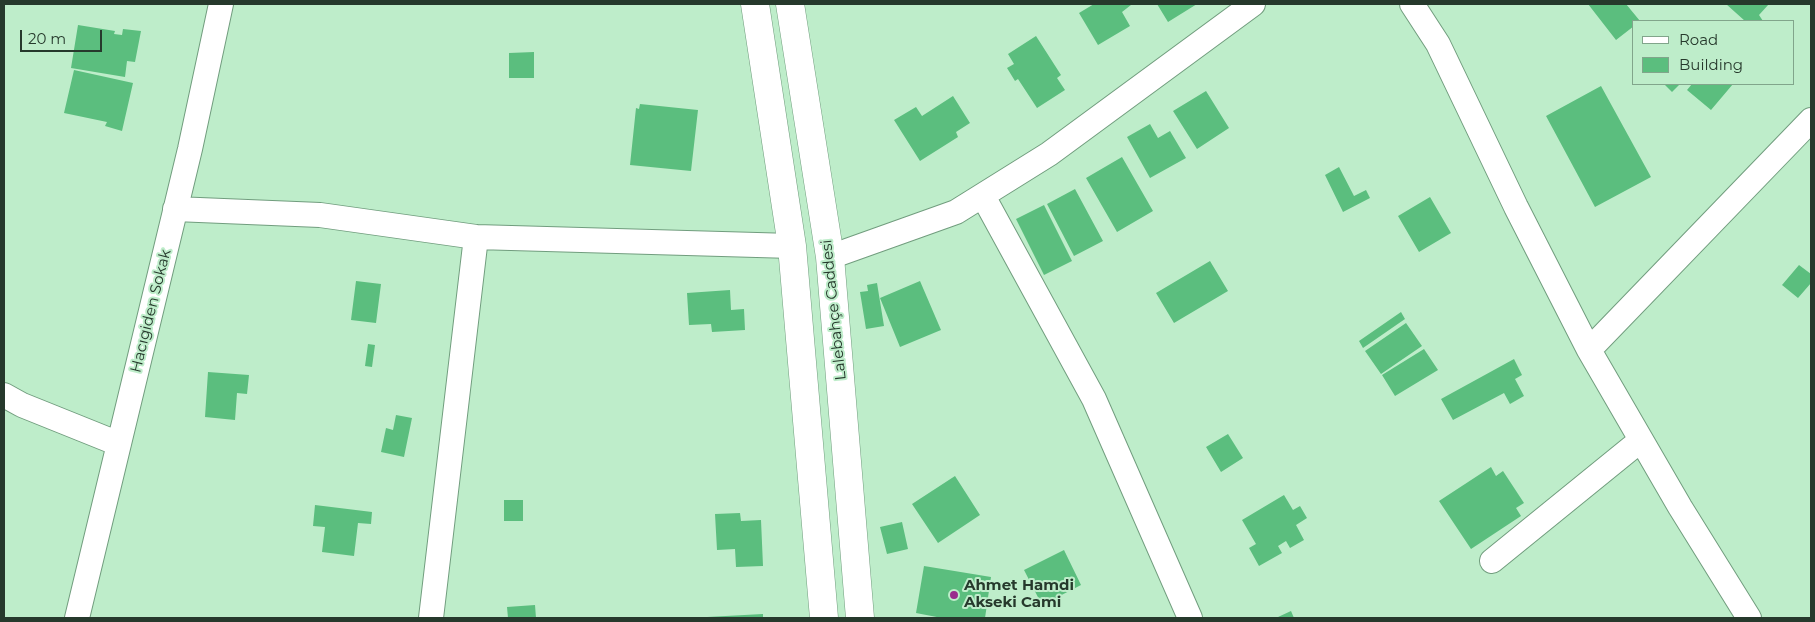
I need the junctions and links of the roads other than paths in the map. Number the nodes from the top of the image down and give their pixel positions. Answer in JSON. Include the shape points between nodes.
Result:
{"nodes":[{"id":1,"x":221,"y":4,"type":"edge"},
{"id":2,"x":755,"y":4,"type":"edge"},
{"id":3,"x":790,"y":4,"type":"edge"},
{"id":4,"x":1253,"y":4,"type":"edge"},
{"id":5,"x":1412,"y":4,"type":"edge"},
{"id":6,"x":1811,"y":120,"type":"edge"},
{"id":7,"x":983,"y":196,"type":"junction"},
{"id":8,"x":175,"y":209,"type":"junction"},
{"id":9,"x":476,"y":237,"type":"junction"},
{"id":10,"x":792,"y":246,"type":"junction"},
{"id":11,"x":830,"y":257,"type":"junction"},
{"id":12,"x":1589,"y":350,"type":"junction"},
{"id":13,"x":4,"y":395,"type":"edge"},
{"id":14,"x":1641,"y":440,"type":"junction"},
{"id":15,"x":119,"y":444,"type":"junction"},
{"id":16,"x":1492,"y":561,"type":"dead end"},
{"id":17,"x":77,"y":618,"type":"edge"},
{"id":18,"x":431,"y":618,"type":"edge"},
{"id":19,"x":824,"y":618,"type":"edge"},
{"id":20,"x":860,"y":618,"type":"edge"},
{"id":21,"x":1190,"y":618,"type":"edge"},
{"id":22,"x":1749,"y":618,"type":"edge"}],
"edges":[{"from":1,"to":8,"type":"street","name":"Hacıgiden Sokak"},
{"from":2,"to":10,"type":"street"},
{"from":3,"to":11,"type":"street","name":"Lalebahçe Caddesi"},
{"from":4,"to":7,"type":"street","via":[[1049,154]]},
{"from":5,"to":12,"type":"street","via":[[1438,44]]},
{"from":6,"to":12,"type":"street"},
{"from":7,"to":11,"type":"street","via":[[956,212]]},
{"from":7,"to":21,"type":"street","via":[[1094,399]]},
{"from":8,"to":9,"type":"street","via":[[320,215]]},
{"from":8,"to":15,"type":"street","name":"Hacıgiden Sokak"},
{"from":9,"to":10,"type":"street"},
{"from":9,"to":18,"type":"street"},
{"from":10,"to":19,"type":"street"},
{"from":11,"to":20,"type":"street","name":"Lalebahçe Caddesi"},
{"from":12,"to":14,"type":"street"},
{"from":13,"to":15,"type":"street"},
{"from":14,"to":16,"type":"street"},
{"from":14,"to":22,"type":"street"},
{"from":15,"to":17,"type":"street","name":"Hacıgiden Sokak"}]}
